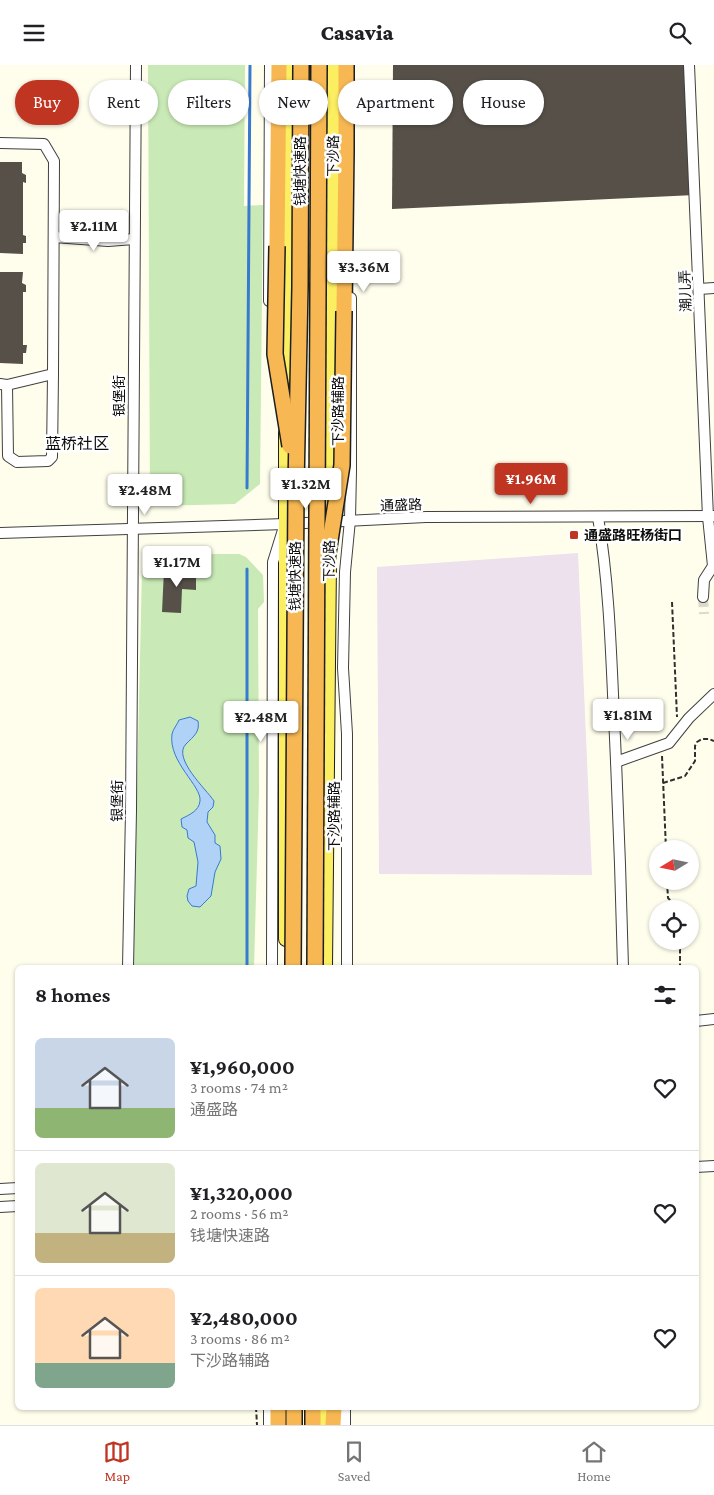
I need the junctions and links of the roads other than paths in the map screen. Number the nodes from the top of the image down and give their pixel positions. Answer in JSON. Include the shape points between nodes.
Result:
{"nodes":[{"id":1,"x":136,"y":65,"type":"edge"},
{"id":2,"x":270,"y":65,"type":"edge"},
{"id":3,"x":279,"y":65,"type":"edge"},
{"id":4,"x":290,"y":65,"type":"edge"},
{"id":5,"x":301,"y":65,"type":"edge"},
{"id":6,"x":319,"y":65,"type":"edge"},
{"id":7,"x":334,"y":65,"type":"edge"},
{"id":8,"x":346,"y":65,"type":"edge"},
{"id":9,"x":352,"y":65,"type":"edge"},
{"id":10,"x":689,"y":65,"type":"edge"},
{"id":11,"x":0,"y":143,"type":"edge"},
{"id":12,"x":54,"y":237,"type":"junction"},
{"id":13,"x":134,"y":239,"type":"junction"},
{"id":14,"x":714,"y":288,"type":"edge"},
{"id":15,"x":699,"y":289,"type":"junction"},
{"id":16,"x":53,"y":374,"type":"junction"},
{"id":17,"x":3,"y":384,"type":"edge"},
{"id":18,"x":286,"y":433,"type":"junction"},
{"id":19,"x":296,"y":485,"type":"junction"},
{"id":20,"x":598,"y":517,"type":"junction"},
{"id":21,"x":711,"y":517,"type":"edge"},
{"id":22,"x":350,"y":520,"type":"junction"},
{"id":23,"x":330,"y":521,"type":"junction"},
{"id":24,"x":285,"y":524,"type":"junction"},
{"id":25,"x":133,"y":529,"type":"junction"},
{"id":26,"x":0,"y":533,"type":"edge"},
{"id":27,"x":714,"y":567,"type":"edge"},
{"id":28,"x":704,"y":597,"type":"tunnel mouth"},
{"id":29,"x":317,"y":623,"type":"junction"},
{"id":30,"x":714,"y":684,"type":"edge"},
{"id":31,"x":714,"y":693,"type":"edge"},
{"id":32,"x":616,"y":762,"type":"junction"},
{"id":33,"x":128,"y":965,"type":"edge"},
{"id":34,"x":272,"y":965,"type":"edge"},
{"id":35,"x":286,"y":965,"type":"edge"},
{"id":36,"x":293,"y":965,"type":"edge"},
{"id":37,"x":315,"y":965,"type":"edge"},
{"id":38,"x":325,"y":965,"type":"edge"},
{"id":39,"x":347,"y":965,"type":"edge"},
{"id":40,"x":622,"y":965,"type":"edge"},
{"id":41,"x":714,"y":1019,"type":"edge"},
{"id":42,"x":699,"y":1021,"type":"edge"},
{"id":43,"x":714,"y":1166,"type":"edge"},
{"id":44,"x":699,"y":1167,"type":"edge"},
{"id":45,"x":15,"y":1188,"type":"edge"},
{"id":46,"x":0,"y":1189,"type":"edge"},
{"id":47,"x":15,"y":1206,"type":"edge"},
{"id":48,"x":0,"y":1207,"type":"edge"},
{"id":49,"x":269,"y":1410,"type":"edge"},
{"id":50,"x":278,"y":1410,"type":"edge"},
{"id":51,"x":290,"y":1410,"type":"edge"},
{"id":52,"x":294,"y":1410,"type":"edge"},
{"id":53,"x":313,"y":1410,"type":"edge"},
{"id":54,"x":322,"y":1410,"type":"edge"},
{"id":55,"x":334,"y":1410,"type":"edge"},
{"id":56,"x":345,"y":1410,"type":"edge"},
{"id":57,"x":269,"y":1425,"type":"edge"},
{"id":58,"x":278,"y":1425,"type":"edge"},
{"id":59,"x":290,"y":1425,"type":"edge"},
{"id":60,"x":294,"y":1425,"type":"edge"},
{"id":61,"x":312,"y":1425,"type":"edge"},
{"id":62,"x":322,"y":1425,"type":"edge"},
{"id":63,"x":333,"y":1425,"type":"edge"},
{"id":64,"x":345,"y":1425,"type":"edge"}],
"edges":[{"from":1,"to":13,"type":"street","name":"银堡街"},
{"from":2,"to":18,"type":"street","via":[[270,348]]},
{"from":3,"to":19,"type":"highway","bridge":true,"via":[[275,354]]},
{"from":4,"to":18,"type":"main road"},
{"from":5,"to":19,"type":"highway","name":"钱塘快速路","bridge":true},
{"from":6,"to":29,"type":"highway","name":"钱塘快速路","bridge":true},
{"from":7,"to":23,"type":"main road","name":"下沙路"},
{"from":8,"to":29,"type":"highway","bridge":true,"via":[[342,465]]},
{"from":9,"to":22,"type":"street","name":"下沙路辅路"},
{"from":10,"to":15,"type":"street","name":"潮儿弄"},
{"from":11,"to":12,"type":"street","via":[[44,143],[54,161]]},
{"from":12,"to":13,"type":"street","via":[[108,241]]},
{"from":12,"to":16,"type":"street"},
{"from":13,"to":25,"type":"street","name":"银堡街"},
{"from":14,"to":15,"type":"street"},
{"from":15,"to":21,"type":"street","name":"潮儿弄"},
{"from":16,"to":17,"type":"street"},
{"from":16,"to":17,"type":"street","via":[[52,457],[48,461],[17,462],[8,456]]},
{"from":18,"to":24,"type":"main road"},
{"from":19,"to":36,"type":"highway","name":"钱塘快速路","bridge":true},
{"from":20,"to":21,"type":"street","name":"通盛路"},
{"from":20,"to":22,"type":"street","name":"通盛路"},
{"from":20,"to":32,"type":"street","via":[[606,571]]},
{"from":21,"to":27,"type":"street","name":"潮儿弄"},
{"from":22,"to":23,"type":"street","name":"通盛路"},
{"from":22,"to":39,"type":"street","name":"下沙路辅路","via":[[345,572],[343,668],[348,743]]},
{"from":23,"to":24,"type":"street","name":"通盛路"},
{"from":23,"to":38,"type":"main road","name":"下沙路"},
{"from":24,"to":25,"type":"street","name":"通盛路"},
{"from":24,"to":34,"type":"street","via":[[273,562]]},
{"from":24,"to":35,"type":"main road"},
{"from":25,"to":26,"type":"street","name":"通盛路"},
{"from":25,"to":33,"type":"street","name":"银堡街"},
{"from":27,"to":28,"type":"street","via":[[704,581]]},
{"from":29,"to":37,"type":"highway","name":"钱塘快速路","bridge":true},
{"from":30,"to":31,"type":"street"},
{"from":31,"to":32,"type":"street","via":[[669,743]]},
{"from":32,"to":40,"type":"street"},
{"from":41,"to":42,"type":"street"},
{"from":43,"to":44,"type":"street"},
{"from":45,"to":46,"type":"street"},
{"from":47,"to":48,"type":"street"},
{"from":49,"to":57,"type":"street"},
{"from":50,"to":58,"type":"highway"},
{"from":51,"to":59,"type":"main road"},
{"from":52,"to":60,"type":"highway"},
{"from":53,"to":61,"type":"highway"},
{"from":54,"to":62,"type":"main road"},
{"from":55,"to":63,"type":"highway"},
{"from":56,"to":64,"type":"street"}]}
